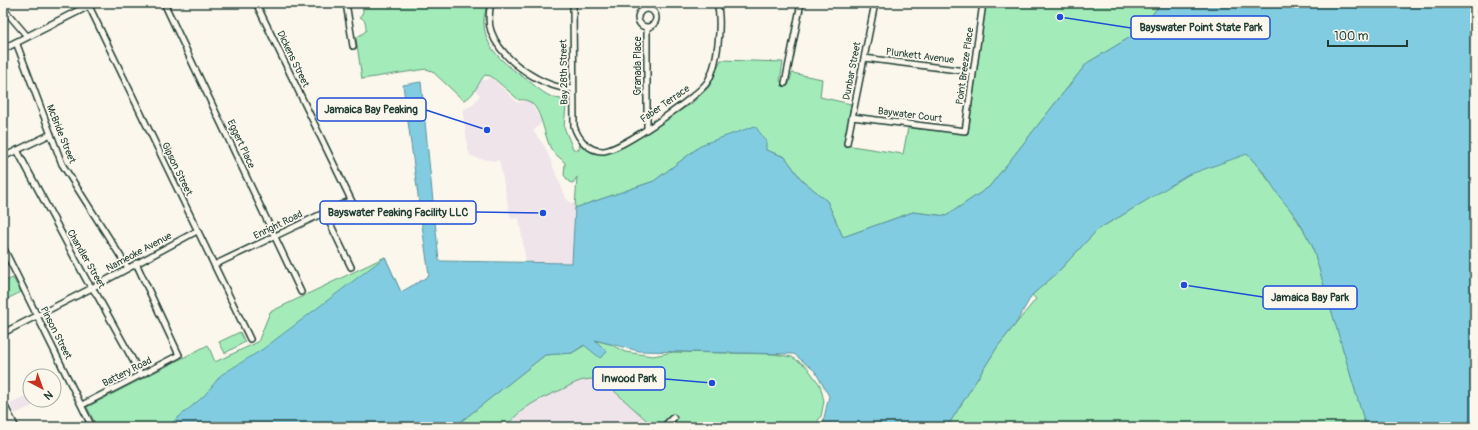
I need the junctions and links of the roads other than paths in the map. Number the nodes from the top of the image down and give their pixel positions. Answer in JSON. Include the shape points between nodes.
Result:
{"nodes":[{"id":1,"x":164,"y":3,"type":"edge"},
{"id":2,"x":256,"y":3,"type":"edge"},
{"id":3,"x":346,"y":3,"type":"edge"},
{"id":4,"x":490,"y":3,"type":"edge"},
{"id":5,"x":573,"y":3,"type":"edge"},
{"id":6,"x":646,"y":3,"type":"edge"},
{"id":7,"x":717,"y":3,"type":"edge"},
{"id":8,"x":801,"y":3,"type":"edge"},
{"id":9,"x":875,"y":3,"type":"edge"},
{"id":10,"x":983,"y":3,"type":"edge"},
{"id":11,"x":91,"y":4,"type":"edge"},
{"id":12,"x":3,"y":8,"type":"edge"},
{"id":13,"x":646,"y":10,"type":"junction"},
{"id":14,"x":647,"y":27,"type":"junction"},
{"id":15,"x":27,"y":36,"type":"junction"},
{"id":16,"x":16,"y":42,"type":"junction"},
{"id":17,"x":353,"y":46,"type":"dead end"},
{"id":18,"x":3,"y":49,"type":"edge"},
{"id":19,"x":864,"y":58,"type":"junction"},
{"id":20,"x":973,"y":72,"type":"junction"},
{"id":21,"x":785,"y":83,"type":"dead end"},
{"id":22,"x":573,"y":90,"type":"junction"},
{"id":23,"x":852,"y":117,"type":"junction"},
{"id":24,"x":647,"y":128,"type":"junction"},
{"id":25,"x":966,"y":131,"type":"joint"},
{"id":26,"x":51,"y":134,"type":"junction"},
{"id":27,"x":580,"y":140,"type":"joint"},
{"id":28,"x":847,"y":144,"type":"dead end"},
{"id":29,"x":17,"y":150,"type":"junction"},
{"id":30,"x":3,"y":157,"type":"edge"},
{"id":31,"x":351,"y":200,"type":"junction"},
{"id":32,"x":355,"y":208,"type":"dead end"},
{"id":33,"x":325,"y":213,"type":"junction"},
{"id":34,"x":198,"y":231,"type":"junction"},
{"id":35,"x":275,"y":236,"type":"junction"},
{"id":36,"x":3,"y":247,"type":"edge"},
{"id":37,"x":136,"y":264,"type":"junction"},
{"id":38,"x":214,"y":266,"type":"junction"},
{"id":39,"x":351,"y":267,"type":"dead end"},
{"id":40,"x":128,"y":268,"type":"junction"},
{"id":41,"x":92,"y":288,"type":"junction"},
{"id":42,"x":301,"y":292,"type":"dead end"},
{"id":43,"x":38,"y":316,"type":"junction"},
{"id":44,"x":3,"y":333,"type":"edge"},
{"id":45,"x":250,"y":339,"type":"dead end"},
{"id":46,"x":141,"y":375,"type":"junction"},
{"id":47,"x":82,"y":405,"type":"junction"},
{"id":48,"x":3,"y":406,"type":"edge"},
{"id":49,"x":673,"y":418,"type":"dead end"},
{"id":50,"x":14,"y":427,"type":"edge"},
{"id":51,"x":92,"y":427,"type":"edge"},
{"id":52,"x":664,"y":427,"type":"edge"}],
"edges":[{"from":1,"to":35,"type":"street","name":"Eggert Place"},
{"from":2,"to":31,"type":"street","name":"Dickens Street"},
{"from":3,"to":17,"type":"street"},
{"from":4,"to":22,"type":"street","via":[[491,30],[504,51],[524,70],[542,82]]},
{"from":5,"to":22,"type":"street","name":"Bay 28th Street"},
{"from":6,"to":13,"type":"street","name":"Granada Place"},
{"from":7,"to":24,"type":"street","name":"Faber Terrace","via":[[718,40],[708,81],[687,102]]},
{"from":8,"to":21,"type":"street"},
{"from":9,"to":19,"type":"street","name":"Dunbar Street"},
{"from":10,"to":20,"type":"street","name":"Point Breeze Place"},
{"from":11,"to":15,"type":"street"},
{"from":11,"to":34,"type":"street","name":"Gipson Street"},
{"from":12,"to":15,"type":"street"},
{"from":13,"to":14,"type":"street","name":"Granada Place","via":[[641,12],[638,20],[641,25]]},
{"from":13,"to":14,"type":"street","name":"Granada Place","via":[[654,13],[655,18],[654,24]]},
{"from":14,"to":24,"type":"street","name":"Granada Place"},
{"from":15,"to":16,"type":"street"},
{"from":16,"to":18,"type":"street"},
{"from":16,"to":26,"type":"street","name":"McBride Street"},
{"from":19,"to":20,"type":"street","name":"Plunkett Avenue"},
{"from":19,"to":23,"type":"street","name":"Dunbar Street"},
{"from":20,"to":25,"type":"street","name":"Point Breeze Place"},
{"from":22,"to":27,"type":"street","name":"Bay 28th Street","via":[[574,126]]},
{"from":23,"to":25,"type":"street","name":"Baywater Court"},
{"from":23,"to":28,"type":"street","name":"Dunbar Street"},
{"from":24,"to":27,"type":"street","name":"Faber Terrace","via":[[605,151],[590,147]]},
{"from":26,"to":29,"type":"street"},
{"from":26,"to":40,"type":"street","name":"McBride Street","via":[[66,170]]},
{"from":29,"to":30,"type":"street"},
{"from":29,"to":41,"type":"street","name":"Chandler Street"},
{"from":31,"to":32,"type":"street","name":"Dickens Street"},
{"from":31,"to":33,"type":"street","name":"Enright Road"},
{"from":33,"to":35,"type":"street","name":"Enright Road"},
{"from":33,"to":39,"type":"street"},
{"from":34,"to":37,"type":"street","name":"Nameoke Avenue"},
{"from":34,"to":38,"type":"street","name":"Gipson Street"},
{"from":35,"to":38,"type":"street","name":"Enright Road"},
{"from":35,"to":42,"type":"street","name":"Eggert Place"},
{"from":36,"to":43,"type":"street","name":"Pinson Street"},
{"from":37,"to":40,"type":"street","name":"Nameoke Avenue"},
{"from":37,"to":46,"type":"street","name":"Battery Road","via":[[179,355]]},
{"from":38,"to":45,"type":"street","name":"Gipson Street"},
{"from":40,"to":41,"type":"street","name":"Nameoke Avenue"},
{"from":41,"to":43,"type":"street","name":"Nameoke Avenue"},
{"from":41,"to":46,"type":"street","name":"Chandler Street"},
{"from":43,"to":44,"type":"street","name":"Nameoke Avenue"},
{"from":43,"to":47,"type":"street","name":"Pinson Street"},
{"from":46,"to":47,"type":"street","name":"Battery Road"},
{"from":47,"to":51,"type":"street","name":"Pinson Street"},
{"from":48,"to":50,"type":"main road"},
{"from":49,"to":52,"type":"street"}]}
